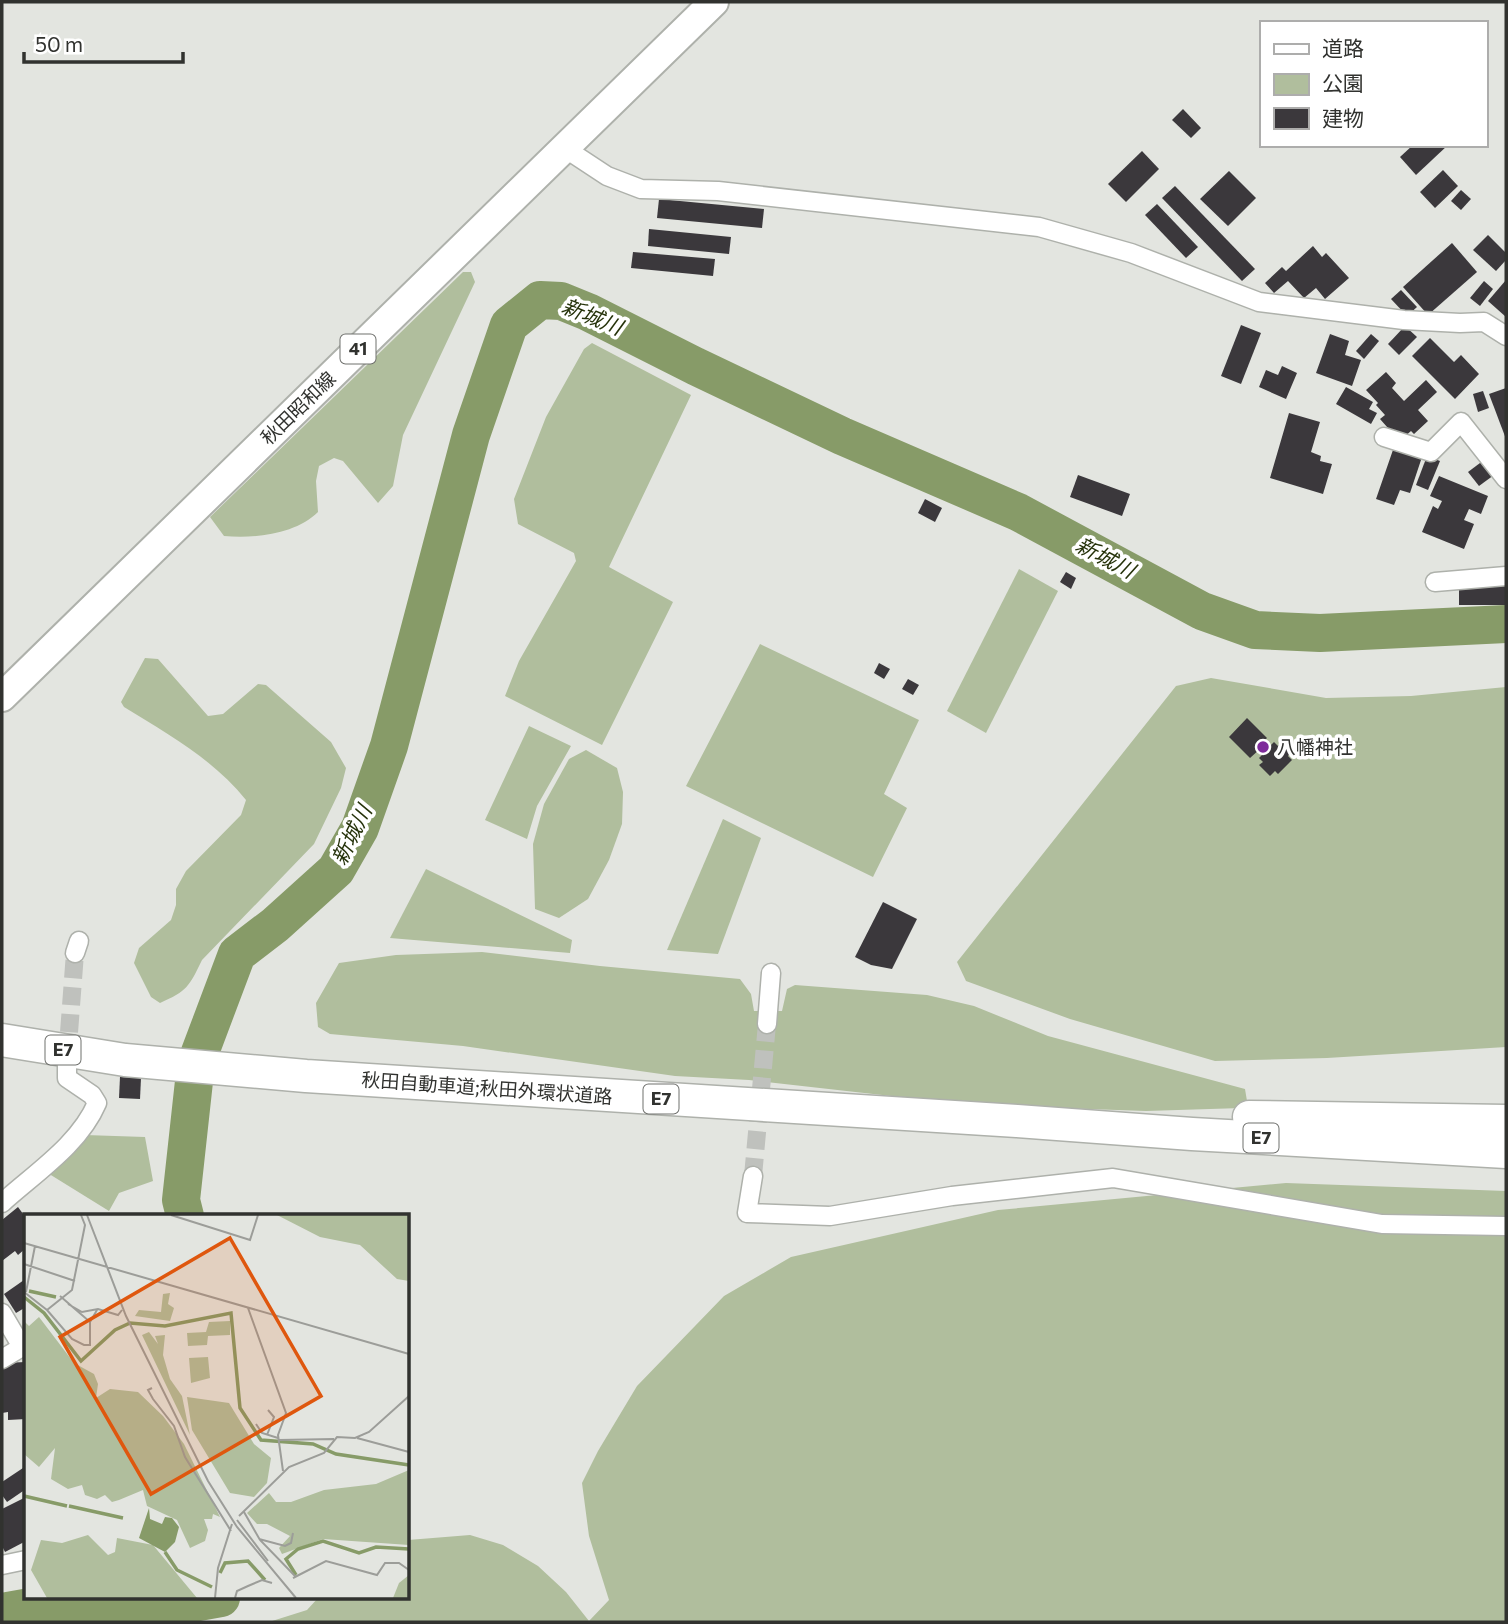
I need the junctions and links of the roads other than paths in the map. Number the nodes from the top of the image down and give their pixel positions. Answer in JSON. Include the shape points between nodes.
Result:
{"nodes":[{"id":1,"x":714,"y":2,"type":"edge"},
{"id":2,"x":563,"y":147,"type":"junction"},
{"id":3,"x":1506,"y":336,"type":"edge"},
{"id":4,"x":1384,"y":437,"type":"dead end"},
{"id":5,"x":1506,"y":479,"type":"edge"},
{"id":6,"x":1506,"y":576,"type":"edge"},
{"id":7,"x":1435,"y":582,"type":"dead end"},
{"id":8,"x":2,"y":697,"type":"edge"},
{"id":9,"x":771,"y":973,"type":"dead end"},
{"id":10,"x":767,"y":1024,"type":"tunnel mouth"},
{"id":11,"x":2,"y":1040,"type":"edge"},
{"id":12,"x":67,"y":1063,"type":"tunnel mouth"},
{"id":13,"x":1017,"y":1121,"type":"junction"},
{"id":14,"x":1506,"y":1121,"type":"edge"},
{"id":15,"x":1506,"y":1152,"type":"edge"},
{"id":16,"x":753,"y":1176,"type":"tunnel mouth"},
{"id":17,"x":2,"y":1203,"type":"edge"},
{"id":18,"x":1506,"y":1226,"type":"edge"},
{"id":19,"x":2,"y":1313,"type":"edge"},
{"id":20,"x":24,"y":1350,"type":"edge"},
{"id":21,"x":2,"y":1359,"type":"edge"},
{"id":22,"x":24,"y":1560,"type":"edge"},
{"id":23,"x":2,"y":1565,"type":"edge"}],
"edges":[{"from":1,"to":2,"type":"main road","name":"秋田昭和線","number":"41"},
{"from":2,"to":3,"type":"street","via":[[607,176],[641,189],[718,191],[1039,227],[1131,253],[1259,302],[1404,320],[1484,322]]},
{"from":2,"to":8,"type":"main road","name":"秋田昭和線","number":"41"},
{"from":4,"to":5,"type":"street","via":[[1431,452],[1461,422]]},
{"from":6,"to":7,"type":"street"},
{"from":9,"to":10,"type":"street"},
{"from":11,"to":13,"type":"highway","name":"秋田自動車道;秋田外環状道路","number":"E7","via":[[125,1060],[306,1076]]},
{"from":12,"to":17,"type":"street","via":[[67,1078],[96,1103],[89,1122]]},
{"from":13,"to":14,"type":"highway","name":"秋田自動車道;秋田外環状道路","number":"E7","via":[[1168,1116]]},
{"from":13,"to":15,"type":"highway","name":"秋田自動車道;秋田外環状道路","number":"E7"},
{"from":16,"to":18,"type":"street","via":[[747,1213],[830,1216],[1113,1178],[1382,1224]]},
{"from":19,"to":20,"type":"street"},
{"from":20,"to":21,"type":"street"},
{"from":22,"to":23,"type":"street"}]}
